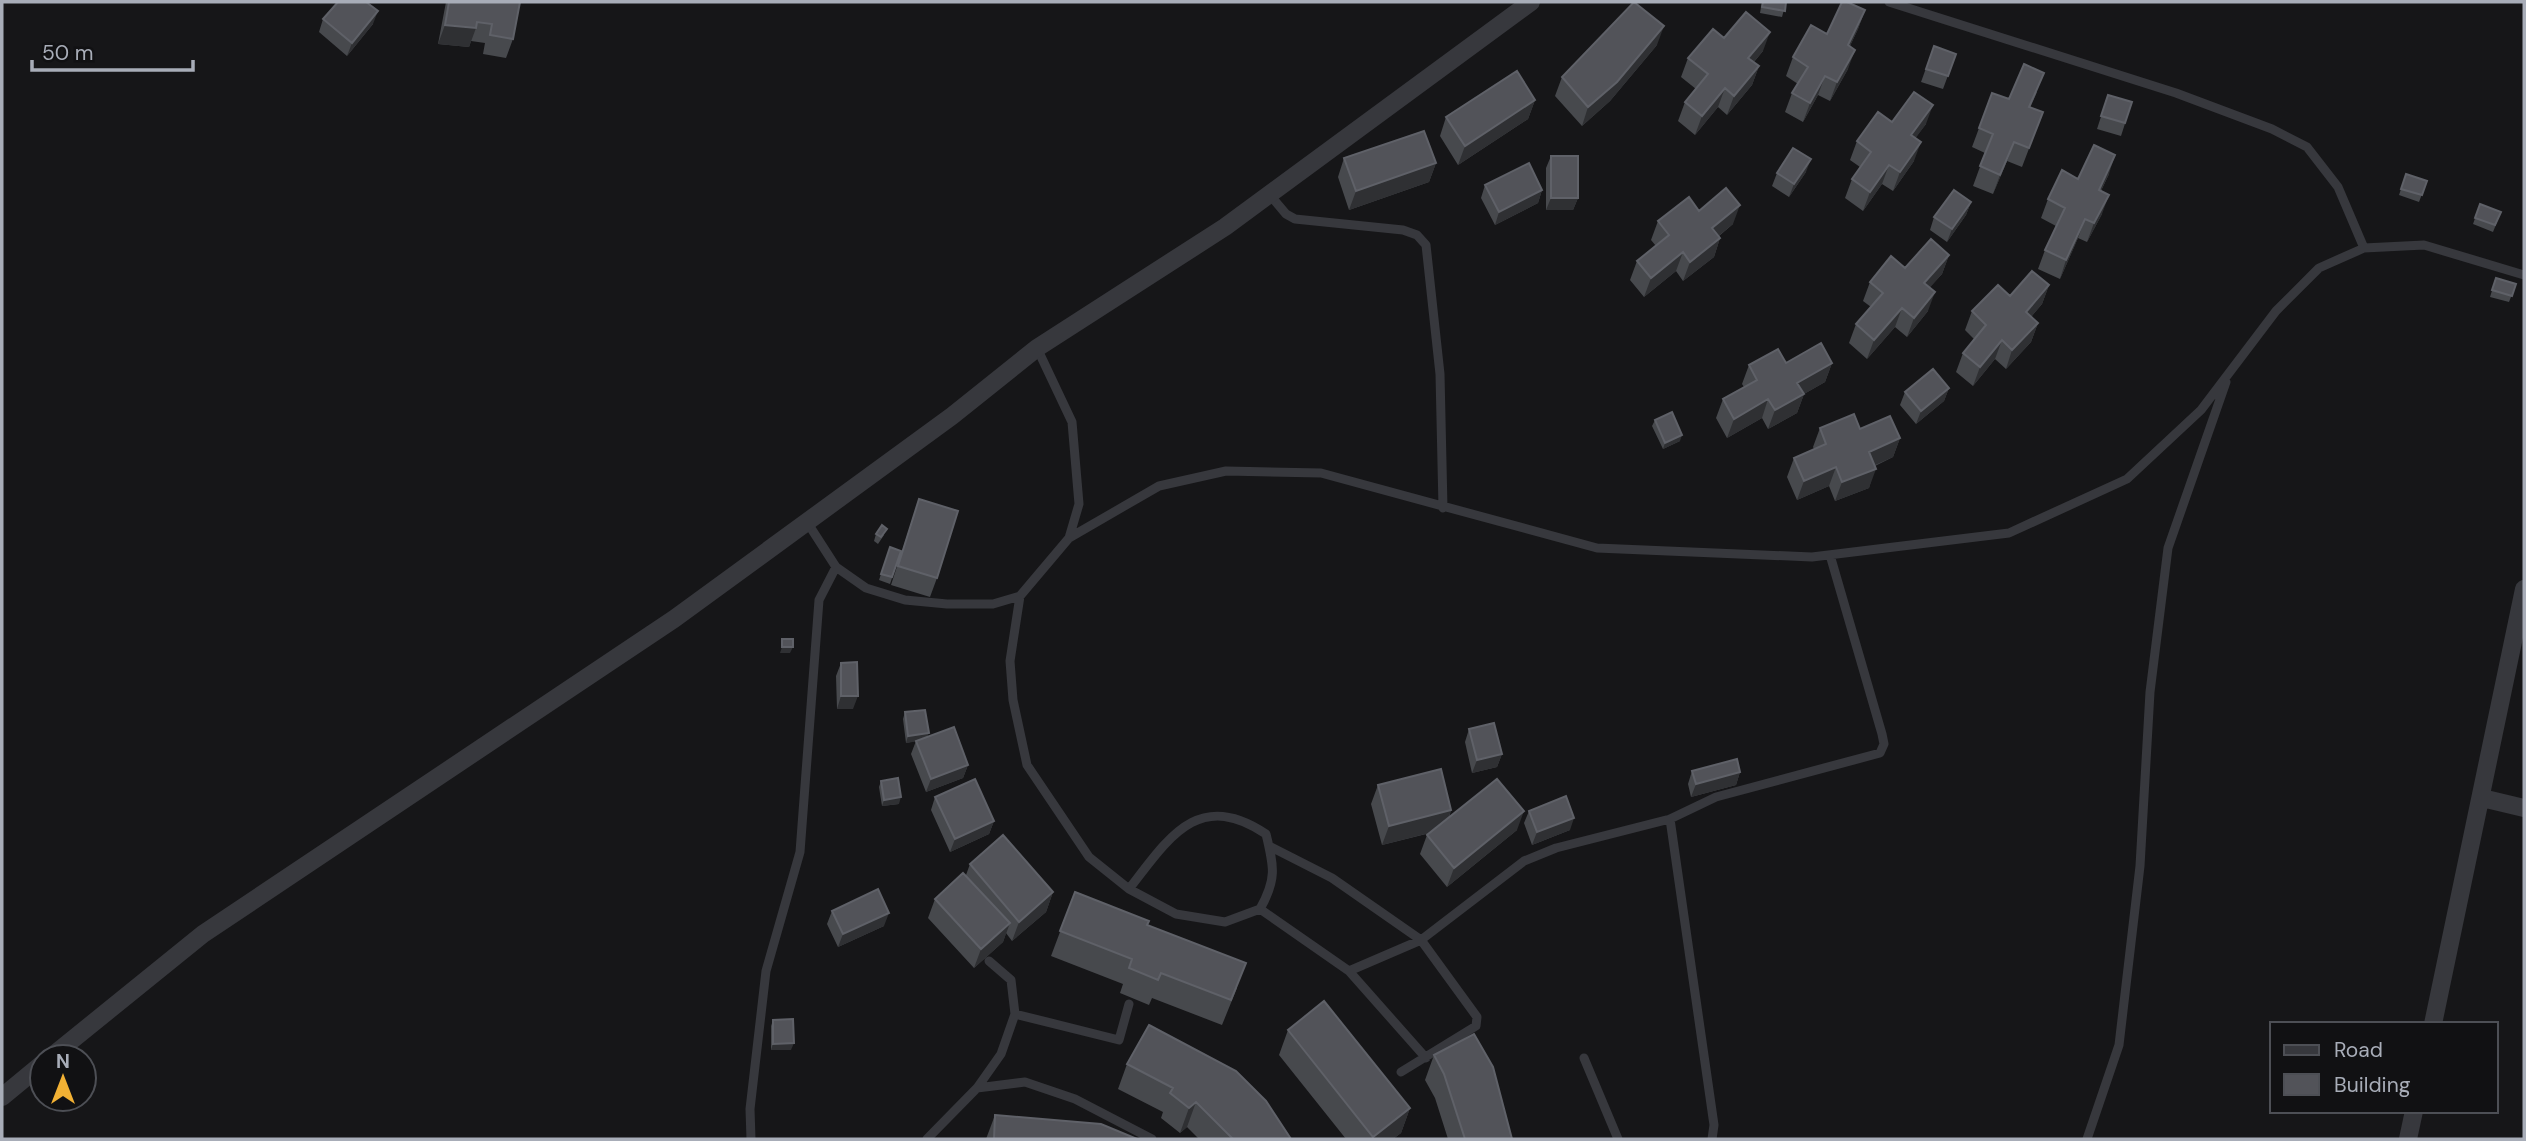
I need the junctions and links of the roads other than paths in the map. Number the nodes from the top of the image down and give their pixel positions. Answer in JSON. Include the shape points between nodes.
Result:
{"nodes":[{"id":1,"x":1531,"y":2,"type":"edge"},
{"id":2,"x":1889,"y":2,"type":"edge"},
{"id":3,"x":1269,"y":194,"type":"junction"},
{"id":4,"x":2364,"y":248,"type":"junction"},
{"id":5,"x":2524,"y":275,"type":"edge"},
{"id":6,"x":1037,"y":348,"type":"junction"},
{"id":7,"x":2229,"y":373,"type":"junction"},
{"id":8,"x":1443,"y":508,"type":"junction"},
{"id":9,"x":807,"y":522,"type":"junction"},
{"id":10,"x":1069,"y":538,"type":"junction"},
{"id":11,"x":1830,"y":555,"type":"junction"},
{"id":12,"x":836,"y":567,"type":"junction"},
{"id":13,"x":2524,"y":589,"type":"edge"},
{"id":14,"x":1020,"y":596,"type":"junction"},
{"id":15,"x":2482,"y":798,"type":"junction"},
{"id":16,"x":2524,"y":808,"type":"edge"},
{"id":17,"x":1670,"y":819,"type":"junction"},
{"id":18,"x":1269,"y":846,"type":"junction"},
{"id":19,"x":1129,"y":889,"type":"junction"},
{"id":20,"x":1260,"y":909,"type":"junction"},
{"id":21,"x":1421,"y":940,"type":"junction"},
{"id":22,"x":989,"y":961,"type":"edge"},
{"id":23,"x":1349,"y":971,"type":"junction"},
{"id":24,"x":1129,"y":1004,"type":"dead end"},
{"id":25,"x":1014,"y":1013,"type":"junction"},
{"id":26,"x":2433,"y":1022,"type":"edge"},
{"id":27,"x":68,"y":1043,"type":"edge"},
{"id":28,"x":1426,"y":1058,"type":"junction"},
{"id":29,"x":1584,"y":1058,"type":"dead end"},
{"id":30,"x":1401,"y":1073,"type":"dead end"},
{"id":31,"x":28,"y":1076,"type":"edge"},
{"id":32,"x":977,"y":1088,"type":"junction"},
{"id":33,"x":2,"y":1097,"type":"edge"},
{"id":34,"x":2414,"y":1113,"type":"edge"},
{"id":35,"x":751,"y":1139,"type":"edge"},
{"id":36,"x":927,"y":1139,"type":"edge"},
{"id":37,"x":1152,"y":1139,"type":"edge"},
{"id":38,"x":1618,"y":1139,"type":"edge"},
{"id":39,"x":1712,"y":1139,"type":"edge"},
{"id":40,"x":2087,"y":1139,"type":"edge"},
{"id":41,"x":2408,"y":1139,"type":"edge"}],
"edges":[{"from":1,"to":3,"type":"street"},
{"from":2,"to":4,"type":"lane","via":[[2176,93],[2307,147],[2337,187]]},
{"from":3,"to":6,"type":"street"},
{"from":3,"to":8,"type":"lane","via":[[1295,219],[1403,230],[1426,245],[1440,374]]},
{"from":4,"to":5,"type":"lane","via":[[2424,245]]},
{"from":4,"to":7,"type":"lane","via":[[2319,268],[2276,311]]},
{"from":6,"to":9,"type":"street"},
{"from":6,"to":10,"type":"lane","via":[[1072,422],[1079,504]]},
{"from":7,"to":11,"type":"lane","via":[[2201,410],[2127,479],[2009,533]]},
{"from":7,"to":40,"type":"lane","via":[[2168,548],[2150,692],[2140,866],[2119,1045]]},
{"from":8,"to":10,"type":"lane","via":[[1321,473],[1226,471],[1159,486]]},
{"from":8,"to":11,"type":"lane","via":[[1597,548]]},
{"from":9,"to":12,"type":"lane"},
{"from":9,"to":27,"type":"street","via":[[674,619],[204,934]]},
{"from":10,"to":14,"type":"lane"},
{"from":11,"to":17,"type":"lane","via":[[1882,734],[1880,753],[1716,797]]},
{"from":12,"to":14,"type":"lane","via":[[866,588],[905,600],[993,604]]},
{"from":12,"to":35,"type":"lane","via":[[819,600],[800,852],[765,971]]},
{"from":13,"to":15,"type":"street"},
{"from":14,"to":19,"type":"lane","via":[[1010,661],[1027,765],[1088,857]]},
{"from":15,"to":16,"type":"street"},
{"from":15,"to":26,"type":"street"},
{"from":17,"to":21,"type":"lane","via":[[1556,848],[1524,861]]},
{"from":17,"to":39,"type":"lane","via":[[1714,1125]]},
{"from":18,"to":19,"type":"lane","via":[[1266,834],[1244,819],[1218,816],[1189,822],[1164,843]]},
{"from":18,"to":20,"type":"lane","via":[[1272,888]]},
{"from":18,"to":21,"type":"lane","via":[[1332,878]]},
{"from":19,"to":20,"type":"lane","via":[[1176,914],[1225,922]]},
{"from":20,"to":23,"type":"lane"},
{"from":21,"to":23,"type":"lane"},
{"from":21,"to":28,"type":"lane","via":[[1478,1022]]},
{"from":22,"to":25,"type":"lane","via":[[1011,981]]},
{"from":23,"to":28,"type":"lane"},
{"from":24,"to":25,"type":"lane","via":[[1119,1040]]},
{"from":25,"to":32,"type":"lane","via":[[1001,1054]]},
{"from":28,"to":30,"type":"lane"},
{"from":29,"to":38,"type":"lane"},
{"from":31,"to":33,"type":"street"},
{"from":32,"to":36,"type":"lane"},
{"from":32,"to":37,"type":"lane","via":[[1025,1082],[1075,1099]]},
{"from":34,"to":41,"type":"street"}]}
